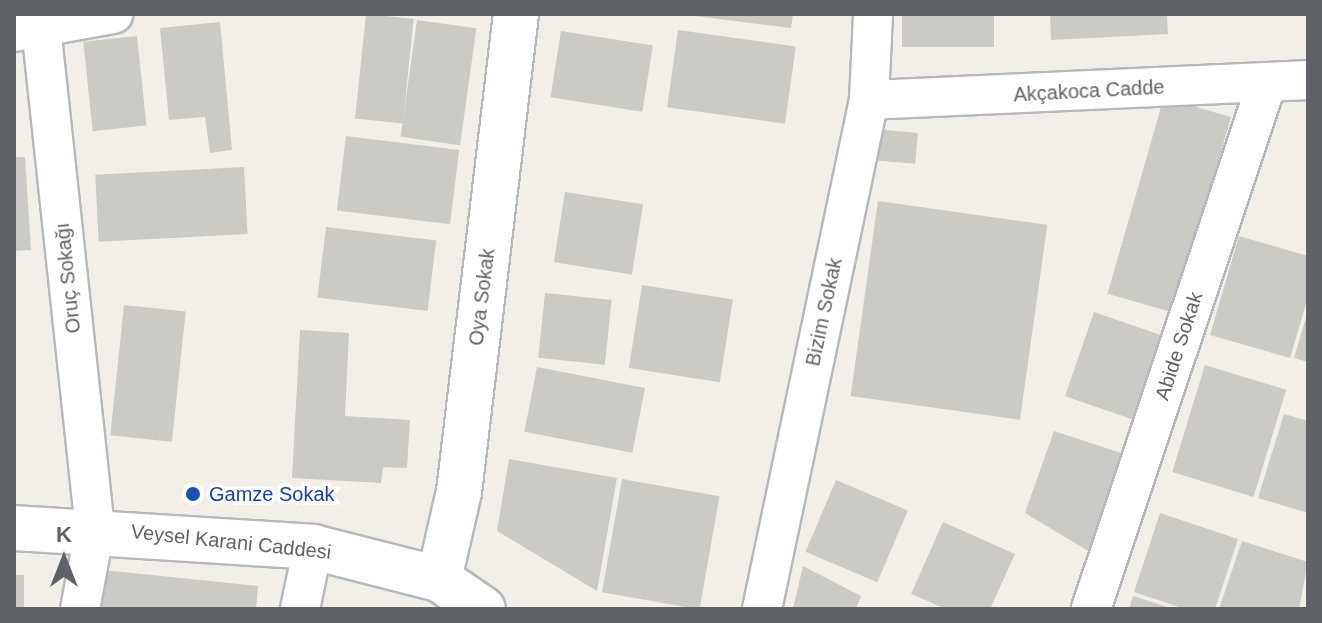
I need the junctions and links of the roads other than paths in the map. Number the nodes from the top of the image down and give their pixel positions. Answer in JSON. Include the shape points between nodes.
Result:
{"nodes":[{"id":1,"x":113,"y":14,"type":"edge"},
{"id":2,"x":516,"y":14,"type":"edge"},
{"id":3,"x":873,"y":14,"type":"edge"},
{"id":4,"x":27,"y":29,"type":"edge"},
{"id":5,"x":1308,"y":80,"type":"edge"},
{"id":6,"x":1267,"y":83,"type":"junction"},
{"id":7,"x":869,"y":100,"type":"junction"},
{"id":8,"x":14,"y":528,"type":"edge"},
{"id":9,"x":95,"y":529,"type":"junction"},
{"id":10,"x":313,"y":547,"type":"junction"},
{"id":11,"x":439,"y":579,"type":"junction"},
{"id":12,"x":80,"y":609,"type":"edge"},
{"id":13,"x":300,"y":609,"type":"edge"},
{"id":14,"x":483,"y":609,"type":"edge"},
{"id":15,"x":762,"y":609,"type":"edge"},
{"id":16,"x":1091,"y":609,"type":"edge"}],
"edges":[{"from":1,"to":4,"type":"street","name":"Oruç Sokağı"},
{"from":2,"to":11,"type":"street","name":"Oya Sokak","via":[[459,492]]},
{"from":3,"to":7,"type":"street","name":"Bizim Sokak"},
{"from":4,"to":9,"type":"street","name":"Oruç Sokağı"},
{"from":5,"to":6,"type":"street","name":"Akçakoca Cadde"},
{"from":6,"to":7,"type":"street","name":"Akçakoca Cadde"},
{"from":6,"to":16,"type":"street","name":"Abide Sokak"},
{"from":7,"to":15,"type":"street","name":"Bizim Sokak"},
{"from":8,"to":9,"type":"street","name":"Veysel Karani Caddesi"},
{"from":9,"to":10,"type":"street","name":"Veysel Karani Caddesi"},
{"from":9,"to":12,"type":"street","name":"Oruç Sokağı"},
{"from":10,"to":11,"type":"street","name":"Veysel Karani Caddesi"},
{"from":10,"to":13,"type":"street"},
{"from":11,"to":14,"type":"street","name":"Veysel Karani Caddesi"}]}
